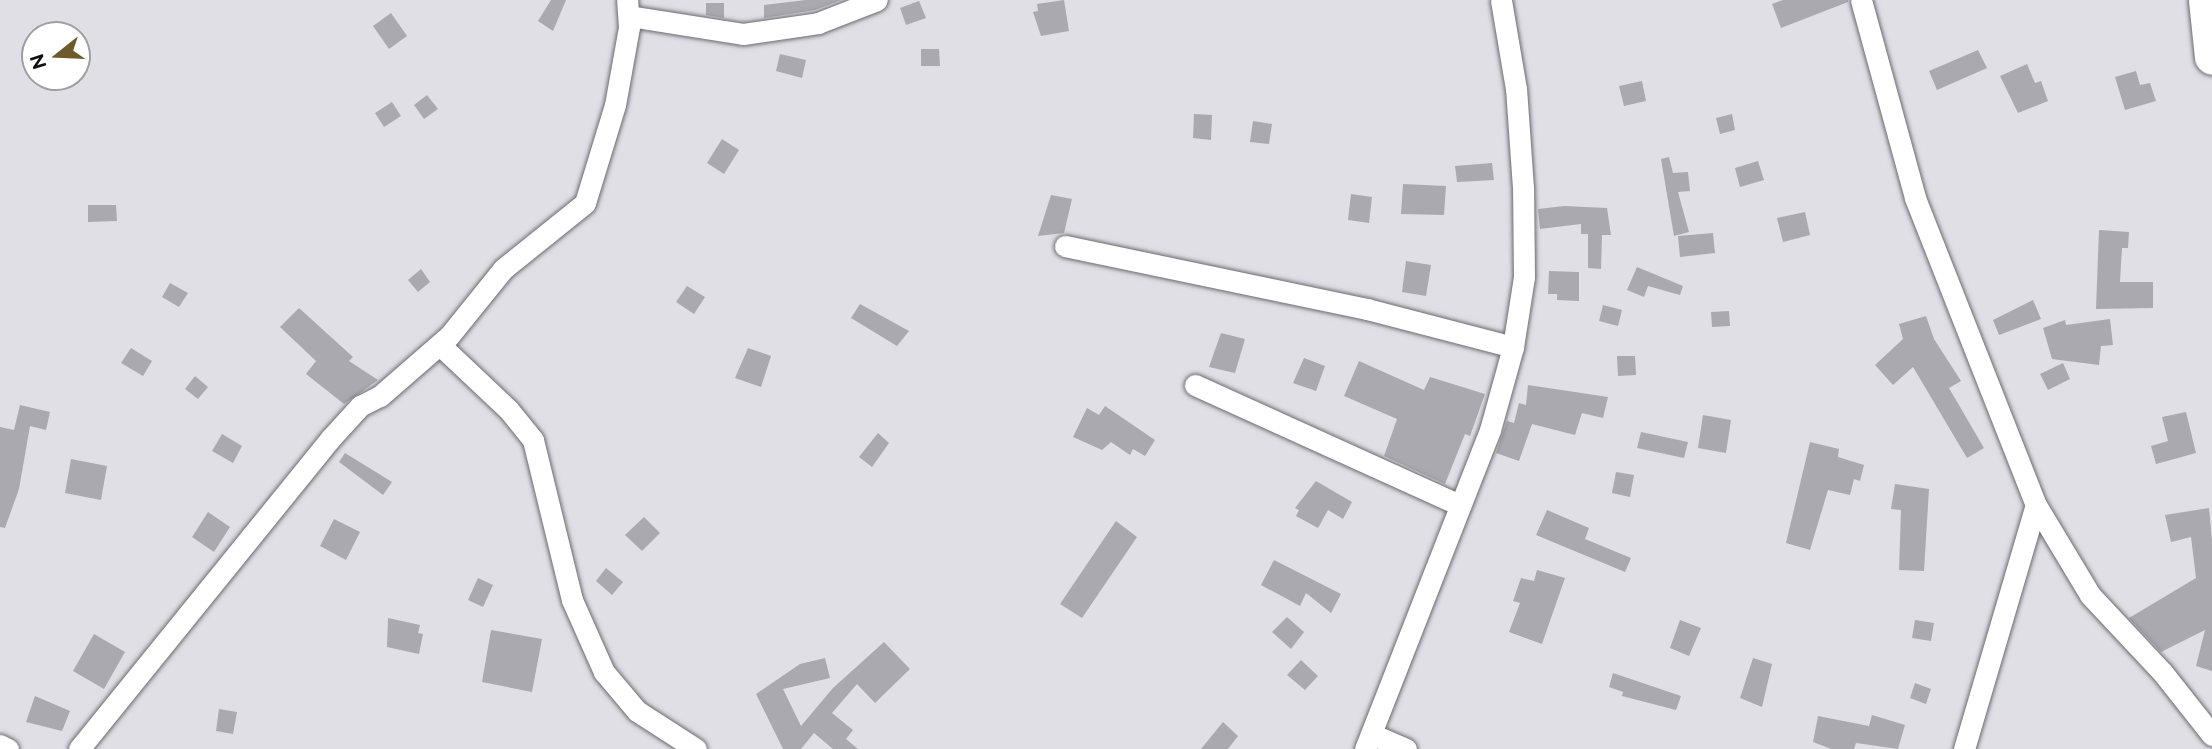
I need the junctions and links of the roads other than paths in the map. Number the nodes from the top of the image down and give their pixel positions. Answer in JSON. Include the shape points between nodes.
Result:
{"nodes":[{"id":1,"x":877,"y":0,"type":"edge"},
{"id":2,"x":1501,"y":0,"type":"edge"},
{"id":3,"x":1861,"y":0,"type":"edge"},
{"id":4,"x":2206,"y":0,"type":"edge"},
{"id":5,"x":628,"y":8,"type":"edge"},
{"id":6,"x":2212,"y":57,"type":"edge"},
{"id":7,"x":1065,"y":246,"type":"dead end"},
{"id":8,"x":440,"y":345,"type":"junction"},
{"id":9,"x":1513,"y":347,"type":"junction"},
{"id":10,"x":1195,"y":385,"type":"dead end"},
{"id":11,"x":2036,"y":505,"type":"junction"},
{"id":12,"x":1460,"y":506,"type":"junction"},
{"id":13,"x":2212,"y":735,"type":"edge"},
{"id":14,"x":1368,"y":742,"type":"edge"},
{"id":15,"x":0,"y":745,"type":"edge"},
{"id":16,"x":8,"y":749,"type":"edge"},
{"id":17,"x":79,"y":749,"type":"edge"},
{"id":18,"x":696,"y":749,"type":"edge"},
{"id":19,"x":1406,"y":749,"type":"edge"},
{"id":20,"x":1964,"y":749,"type":"edge"}],
"edges":[{"from":1,"to":5,"type":"street","via":[[818,23],[754,34],[716,33]]},
{"from":2,"to":9,"type":"street","via":[[1516,89],[1523,188],[1524,277]]},
{"from":3,"to":11,"type":"street","via":[[1915,198]]},
{"from":4,"to":6,"type":"main road"},
{"from":5,"to":8,"type":"street","via":[[615,105],[591,192],[575,214],[503,269]]},
{"from":7,"to":9,"type":"street","via":[[1367,309]]},
{"from":8,"to":17,"type":"street","via":[[380,396],[360,406],[330,439]]},
{"from":8,"to":18,"type":"street","via":[[533,440],[572,600],[604,671],[637,711]]},
{"from":9,"to":12,"type":"street","via":[[1494,418]]},
{"from":10,"to":12,"type":"street"},
{"from":11,"to":13,"type":"street","via":[[2090,595],[2163,673]]},
{"from":11,"to":20,"type":"street"},
{"from":12,"to":14,"type":"street"},
{"from":14,"to":19,"type":"street"},
{"from":15,"to":16,"type":"street"}]}
